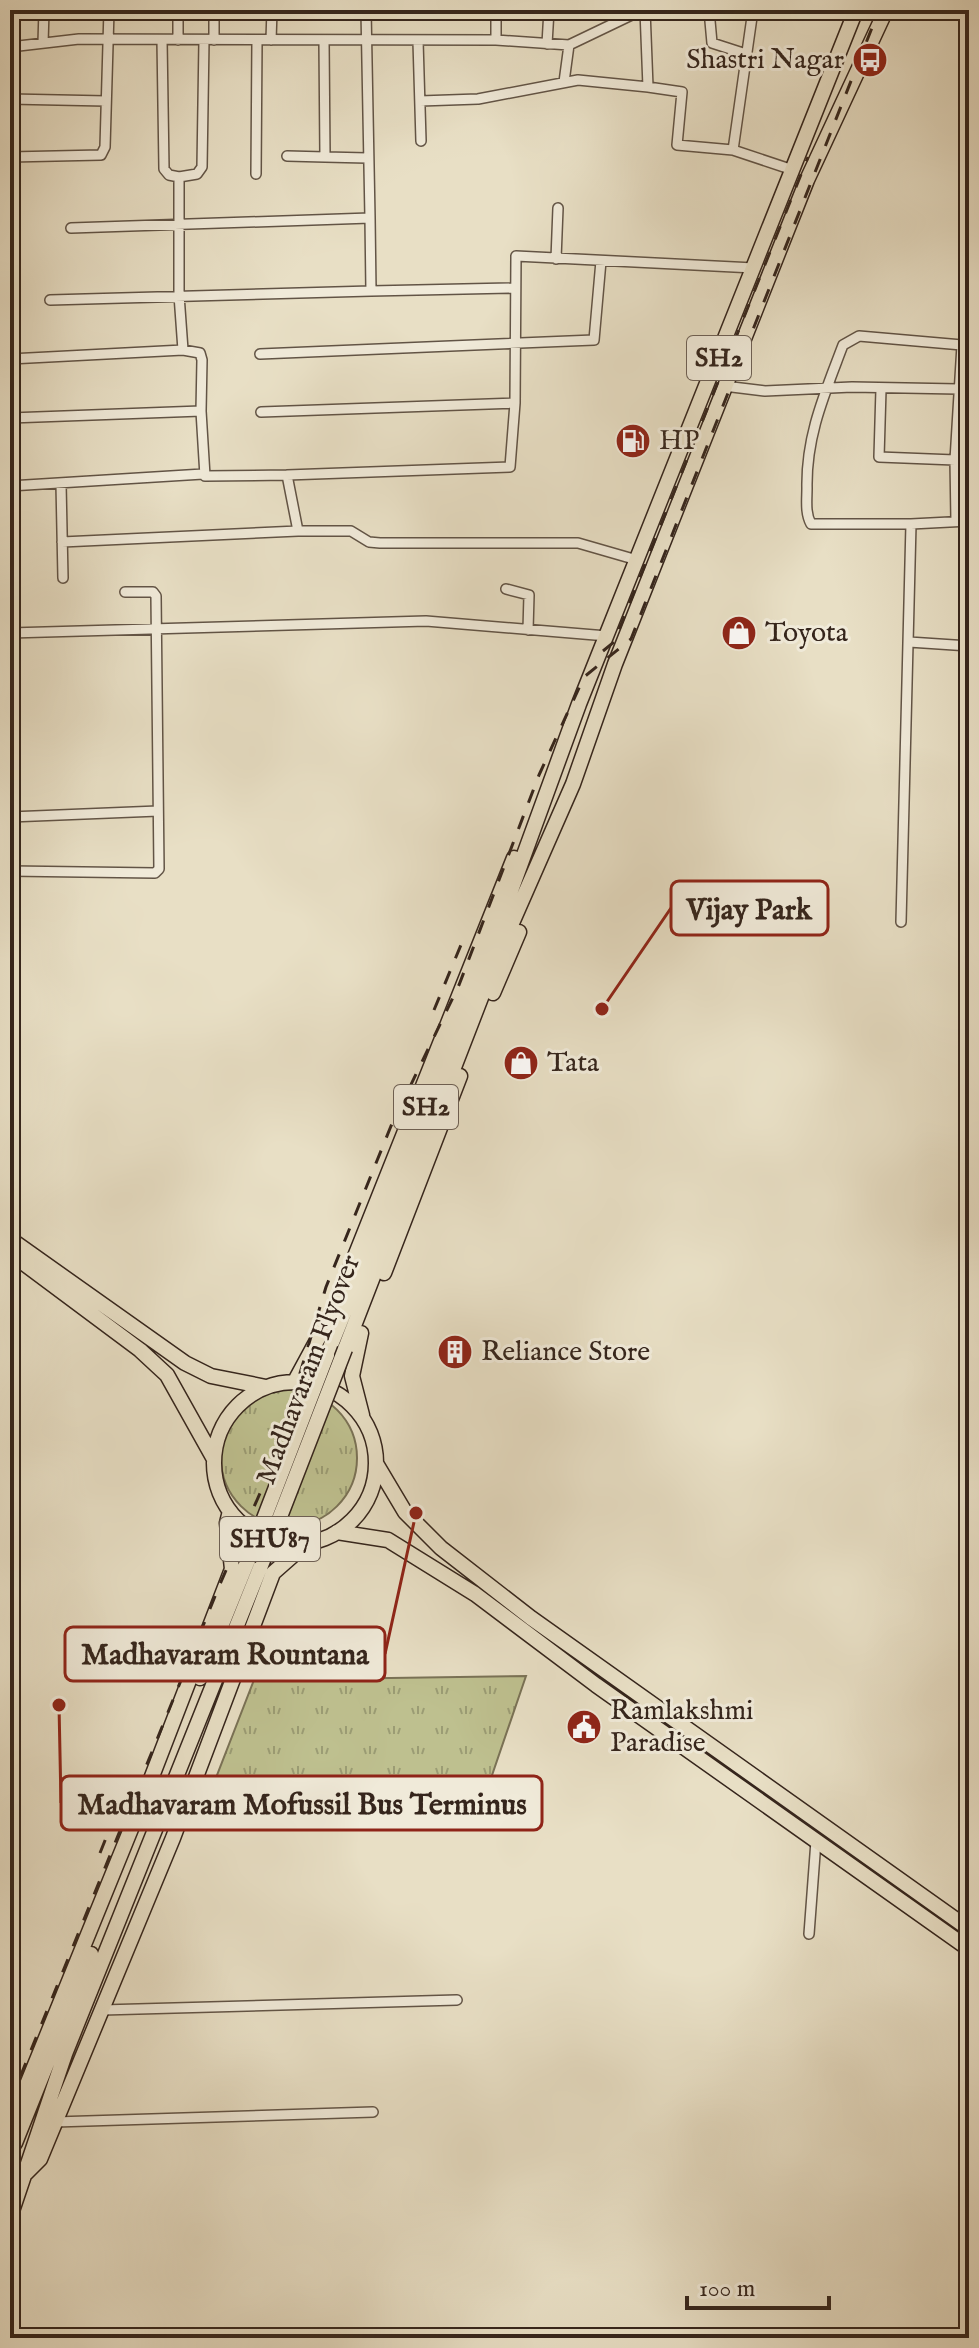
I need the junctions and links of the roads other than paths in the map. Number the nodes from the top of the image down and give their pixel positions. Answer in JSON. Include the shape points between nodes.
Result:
{"nodes":[{"id":1,"x":44,"y":10,"type":"edge"},
{"id":2,"x":109,"y":10,"type":"edge"},
{"id":3,"x":178,"y":10,"type":"edge"},
{"id":4,"x":214,"y":10,"type":"edge"},
{"id":5,"x":272,"y":10,"type":"edge"},
{"id":6,"x":366,"y":10,"type":"edge"},
{"id":7,"x":496,"y":10,"type":"edge"},
{"id":8,"x":549,"y":10,"type":"edge"},
{"id":9,"x":644,"y":10,"type":"edge"},
{"id":10,"x":709,"y":10,"type":"edge"},
{"id":11,"x":753,"y":10,"type":"edge"},
{"id":12,"x":856,"y":10,"type":"edge"},
{"id":13,"x":884,"y":11,"type":"edge"},
{"id":14,"x":108,"y":39,"type":"junction"},
{"id":15,"x":162,"y":40,"type":"junction"},
{"id":16,"x":178,"y":40,"type":"junction"},
{"id":17,"x":209,"y":40,"type":"junction"},
{"id":18,"x":257,"y":40,"type":"junction"},
{"id":19,"x":271,"y":40,"type":"junction"},
{"id":20,"x":496,"y":40,"type":"junction"},
{"id":21,"x":324,"y":41,"type":"junction"},
{"id":22,"x":366,"y":41,"type":"junction"},
{"id":23,"x":418,"y":41,"type":"junction"},
{"id":24,"x":43,"y":43,"type":"junction"},
{"id":25,"x":547,"y":44,"type":"junction"},
{"id":26,"x":569,"y":45,"type":"junction"},
{"id":27,"x":10,"y":47,"type":"edge"},
{"id":28,"x":746,"y":54,"type":"junction"},
{"id":29,"x":564,"y":82,"type":"junction"},
{"id":30,"x":648,"y":87,"type":"junction"},
{"id":31,"x":10,"y":99,"type":"edge"},
{"id":32,"x":106,"y":101,"type":"junction"},
{"id":33,"x":420,"y":101,"type":"junction"},
{"id":34,"x":421,"y":141,"type":"dead end"},
{"id":35,"x":733,"y":150,"type":"junction"},
{"id":36,"x":287,"y":156,"type":"dead end"},
{"id":37,"x":10,"y":157,"type":"edge"},
{"id":38,"x":325,"y":157,"type":"junction"},
{"id":39,"x":367,"y":158,"type":"junction"},
{"id":40,"x":793,"y":170,"type":"junction"},
{"id":41,"x":256,"y":174,"type":"dead end"},
{"id":42,"x":179,"y":177,"type":"junction"},
{"id":43,"x":558,"y":208,"type":"dead end"},
{"id":44,"x":370,"y":218,"type":"junction"},
{"id":45,"x":178,"y":225,"type":"junction"},
{"id":46,"x":71,"y":228,"type":"dead end"},
{"id":47,"x":556,"y":259,"type":"junction"},
{"id":48,"x":601,"y":261,"type":"junction"},
{"id":49,"x":754,"y":268,"type":"junction"},
{"id":50,"x":515,"y":288,"type":"junction"},
{"id":51,"x":371,"y":291,"type":"junction"},
{"id":52,"x":10,"y":294,"type":"edge"},
{"id":53,"x":179,"y":295,"type":"junction"},
{"id":54,"x":50,"y":300,"type":"dead end"},
{"id":55,"x":13,"y":324,"type":"dead end"},
{"id":56,"x":515,"y":343,"type":"junction"},
{"id":57,"x":965,"y":345,"type":"edge"},
{"id":58,"x":183,"y":350,"type":"junction"},
{"id":59,"x":260,"y":354,"type":"dead end"},
{"id":60,"x":10,"y":359,"type":"edge"},
{"id":61,"x":724,"y":386,"type":"junction"},
{"id":62,"x":827,"y":388,"type":"junction"},
{"id":63,"x":881,"y":389,"type":"junction"},
{"id":64,"x":958,"y":389,"type":"junction"},
{"id":65,"x":515,"y":403,"type":"junction"},
{"id":66,"x":957,"y":408,"type":"junction"},
{"id":67,"x":969,"y":409,"type":"edge"},
{"id":68,"x":201,"y":411,"type":"junction"},
{"id":69,"x":261,"y":412,"type":"dead end"},
{"id":70,"x":10,"y":418,"type":"edge"},
{"id":71,"x":955,"y":465,"type":"junction"},
{"id":72,"x":969,"y":471,"type":"edge"},
{"id":73,"x":203,"y":474,"type":"junction"},
{"id":74,"x":287,"y":475,"type":"junction"},
{"id":75,"x":61,"y":484,"type":"junction"},
{"id":76,"x":10,"y":486,"type":"edge"},
{"id":77,"x":956,"y":521,"type":"junction"},
{"id":78,"x":969,"y":521,"type":"edge"},
{"id":79,"x":911,"y":524,"type":"junction"},
{"id":80,"x":298,"y":531,"type":"junction"},
{"id":81,"x":62,"y":542,"type":"junction"},
{"id":82,"x":637,"y":560,"type":"junction"},
{"id":83,"x":63,"y":578,"type":"dead end"},
{"id":84,"x":506,"y":589,"type":"dead end"},
{"id":85,"x":125,"y":592,"type":"dead end"},
{"id":86,"x":158,"y":630,"type":"junction"},
{"id":87,"x":528,"y":630,"type":"junction"},
{"id":88,"x":10,"y":633,"type":"edge"},
{"id":89,"x":607,"y":636,"type":"junction"},
{"id":90,"x":909,"y":642,"type":"junction"},
{"id":91,"x":969,"y":646,"type":"edge"},
{"id":92,"x":158,"y":811,"type":"junction"},
{"id":93,"x":10,"y":817,"type":"edge"},
{"id":94,"x":530,"y":838,"type":"junction"},
{"id":95,"x":543,"y":854,"type":"junction"},
{"id":96,"x":10,"y":871,"type":"edge"},
{"id":97,"x":901,"y":922,"type":"dead end"},
{"id":98,"x":10,"y":1239,"type":"edge"},
{"id":99,"x":10,"y":1253,"type":"edge"},
{"id":100,"x":197,"y":1369,"type":"junction"},
{"id":101,"x":295,"y":1381,"type":"junction"},
{"id":102,"x":269,"y":1387,"type":"junction"},
{"id":103,"x":178,"y":1390,"type":"junction"},
{"id":104,"x":362,"y":1415,"type":"junction"},
{"id":105,"x":214,"y":1459,"type":"junction"},
{"id":106,"x":377,"y":1465,"type":"junction"},
{"id":107,"x":230,"y":1511,"type":"junction"},
{"id":108,"x":337,"y":1532,"type":"junction"},
{"id":109,"x":307,"y":1543,"type":"junction"},
{"id":110,"x":816,"y":1841,"type":"junction"},
{"id":111,"x":969,"y":1929,"type":"edge"},
{"id":112,"x":809,"y":1934,"type":"dead end"},
{"id":113,"x":969,"y":1949,"type":"edge"},
{"id":114,"x":457,"y":2000,"type":"dead end"},
{"id":115,"x":102,"y":2010,"type":"junction"},
{"id":116,"x":373,"y":2112,"type":"dead end"},
{"id":117,"x":55,"y":2122,"type":"junction"},
{"id":118,"x":27,"y":2134,"type":"junction"},
{"id":119,"x":10,"y":2154,"type":"edge"},
{"id":120,"x":25,"y":2175,"type":"junction"},
{"id":121,"x":10,"y":2217,"type":"edge"}],
"edges":[{"from":1,"to":24,"type":"street"},
{"from":2,"to":14,"type":"street"},
{"from":3,"to":16,"type":"street"},
{"from":4,"to":17,"type":"street"},
{"from":5,"to":19,"type":"street"},
{"from":6,"to":22,"type":"street"},
{"from":7,"to":20,"type":"street"},
{"from":8,"to":25,"type":"street"},
{"from":9,"to":26,"type":"street"},
{"from":9,"to":30,"type":"street"},
{"from":10,"to":28,"type":"street","via":[[712,43]]},
{"from":11,"to":28,"type":"street"},
{"from":12,"to":40,"type":"main road","number":"SH2"},
{"from":13,"to":61,"type":"main road","number":"SH2","via":[[807,180]]},
{"from":14,"to":15,"type":"street"},
{"from":14,"to":24,"type":"street"},
{"from":14,"to":32,"type":"street"},
{"from":15,"to":16,"type":"street"},
{"from":15,"to":42,"type":"street","via":[[164,169]]},
{"from":16,"to":17,"type":"street"},
{"from":17,"to":18,"type":"street"},
{"from":17,"to":42,"type":"street","via":[[202,167],[197,174]]},
{"from":18,"to":19,"type":"street"},
{"from":18,"to":41,"type":"street"},
{"from":19,"to":21,"type":"street"},
{"from":20,"to":23,"type":"street"},
{"from":20,"to":25,"type":"street"},
{"from":21,"to":22,"type":"street"},
{"from":21,"to":38,"type":"street"},
{"from":22,"to":23,"type":"street"},
{"from":22,"to":39,"type":"street"},
{"from":23,"to":33,"type":"street"},
{"from":24,"to":27,"type":"street"},
{"from":25,"to":26,"type":"street"},
{"from":26,"to":29,"type":"street"},
{"from":28,"to":35,"type":"street"},
{"from":29,"to":30,"type":"street","via":[[590,79]]},
{"from":29,"to":33,"type":"street","via":[[478,99]]},
{"from":30,"to":35,"type":"street","via":[[682,92],[677,145]]},
{"from":31,"to":32,"type":"street"},
{"from":32,"to":37,"type":"street","via":[[101,155]]},
{"from":33,"to":34,"type":"street"},
{"from":35,"to":40,"type":"street"},
{"from":36,"to":38,"type":"street"},
{"from":38,"to":39,"type":"street"},
{"from":39,"to":44,"type":"street"},
{"from":40,"to":49,"type":"main road","number":"SH2"},
{"from":42,"to":45,"type":"street"},
{"from":43,"to":47,"type":"street"},
{"from":44,"to":45,"type":"street"},
{"from":44,"to":51,"type":"street"},
{"from":45,"to":46,"type":"street"},
{"from":45,"to":53,"type":"street"},
{"from":47,"to":48,"type":"street"},
{"from":47,"to":50,"type":"street","via":[[516,256]]},
{"from":48,"to":49,"type":"street"},
{"from":48,"to":56,"type":"street","via":[[594,340]]},
{"from":49,"to":82,"type":"main road","number":"SH2"},
{"from":50,"to":51,"type":"street"},
{"from":50,"to":56,"type":"street"},
{"from":51,"to":53,"type":"street"},
{"from":52,"to":55,"type":"street"},
{"from":53,"to":54,"type":"street"},
{"from":53,"to":58,"type":"street"},
{"from":56,"to":59,"type":"street"},
{"from":56,"to":65,"type":"street"},
{"from":57,"to":62,"type":"street","via":[[849,339]]},
{"from":57,"to":64,"type":"street"},
{"from":58,"to":60,"type":"street"},
{"from":58,"to":68,"type":"street","via":[[201,354]]},
{"from":61,"to":62,"type":"street","via":[[765,391]]},
{"from":61,"to":95,"type":"main road","number":"SH2"},
{"from":62,"to":63,"type":"street"},
{"from":62,"to":79,"type":"street","via":[[808,448],[811,524]]},
{"from":63,"to":64,"type":"street"},
{"from":63,"to":71,"type":"street","via":[[879,457]]},
{"from":64,"to":66,"type":"street"},
{"from":65,"to":69,"type":"street"},
{"from":65,"to":74,"type":"street","via":[[510,467]]},
{"from":66,"to":67,"type":"street"},
{"from":66,"to":71,"type":"street"},
{"from":68,"to":70,"type":"street"},
{"from":68,"to":73,"type":"street"},
{"from":71,"to":72,"type":"street"},
{"from":71,"to":77,"type":"street"},
{"from":73,"to":74,"type":"street","via":[[209,479]]},
{"from":73,"to":75,"type":"street"},
{"from":74,"to":80,"type":"street"},
{"from":75,"to":76,"type":"street"},
{"from":75,"to":81,"type":"street"},
{"from":77,"to":78,"type":"street"},
{"from":77,"to":79,"type":"street"},
{"from":79,"to":90,"type":"street"},
{"from":80,"to":81,"type":"street"},
{"from":80,"to":82,"type":"street","via":[[351,531],[380,543],[578,543]]},
{"from":81,"to":83,"type":"street"},
{"from":82,"to":89,"type":"main road","number":"SH2"},
{"from":84,"to":87,"type":"street","via":[[529,595]]},
{"from":85,"to":86,"type":"street","via":[[153,592]]},
{"from":86,"to":87,"type":"street","via":[[426,621]]},
{"from":86,"to":88,"type":"street"},
{"from":86,"to":92,"type":"street"},
{"from":87,"to":89,"type":"street"},
{"from":89,"to":94,"type":"main road","number":"SH2"},
{"from":90,"to":91,"type":"street"},
{"from":90,"to":97,"type":"street"},
{"from":92,"to":93,"type":"street"},
{"from":92,"to":96,"type":"street","via":[[155,873]]},
{"from":94,"to":101,"type":"main road","via":[[518,848],[334,1309]]},
{"from":94,"to":118,"type":"main road","name":"Madhavaram Flyover","number":"SH2","bridge":true},
{"from":95,"to":104,"type":"main road","via":[[548,864],[487,1005],[356,1346],[352,1376]]},
{"from":95,"to":118,"type":"main road","name":"Madhavaram Flyover","number":"SH2","bridge":true,"via":[[488,979]]},
{"from":98,"to":100,"type":"main road"},
{"from":99,"to":103,"type":"main road","number":"SHU87","via":[[140,1350]]},
{"from":100,"to":102,"type":"main road"},
{"from":100,"to":103,"type":"main road"},
{"from":101,"to":102,"type":"main road"},
{"from":101,"to":104,"type":"main road","via":[[332,1391]]},
{"from":102,"to":105,"type":"main road","via":[[230,1413],[218,1435]]},
{"from":103,"to":105,"type":"main road","number":"SHU87"},
{"from":104,"to":106,"type":"main road","via":[[374,1439]]},
{"from":105,"to":107,"type":"main road","number":"SHU87","via":[[217,1486]]},
{"from":106,"to":108,"type":"main road","number":"SHU87","via":[[372,1491],[358,1515]]},
{"from":106,"to":111,"type":"main road","via":[[414,1521],[441,1548],[531,1618]]},
{"from":107,"to":109,"type":"main road","number":"SHU87","via":[[264,1537]]},
{"from":107,"to":119,"type":"main road","via":[[232,1569],[13,2119]]},
{"from":108,"to":109,"type":"main road","number":"SHU87"},
{"from":108,"to":110,"type":"main road","via":[[388,1540],[475,1594]]},
{"from":109,"to":115,"type":"main road","via":[[273,1573]]},
{"from":110,"to":112,"type":"street"},
{"from":110,"to":113,"type":"main road"},
{"from":114,"to":115,"type":"street"},
{"from":115,"to":117,"type":"main road"},
{"from":116,"to":117,"type":"street"},
{"from":117,"to":120,"type":"main road","via":[[40,2159]]},
{"from":118,"to":119,"type":"main road","name":"Madhavaram Flyover","number":"SH2"},
{"from":118,"to":120,"type":"main road","name":"Madhavaram Flyover","number":"SH2"},
{"from":120,"to":121,"type":"main road","number":"SH2"}]}
